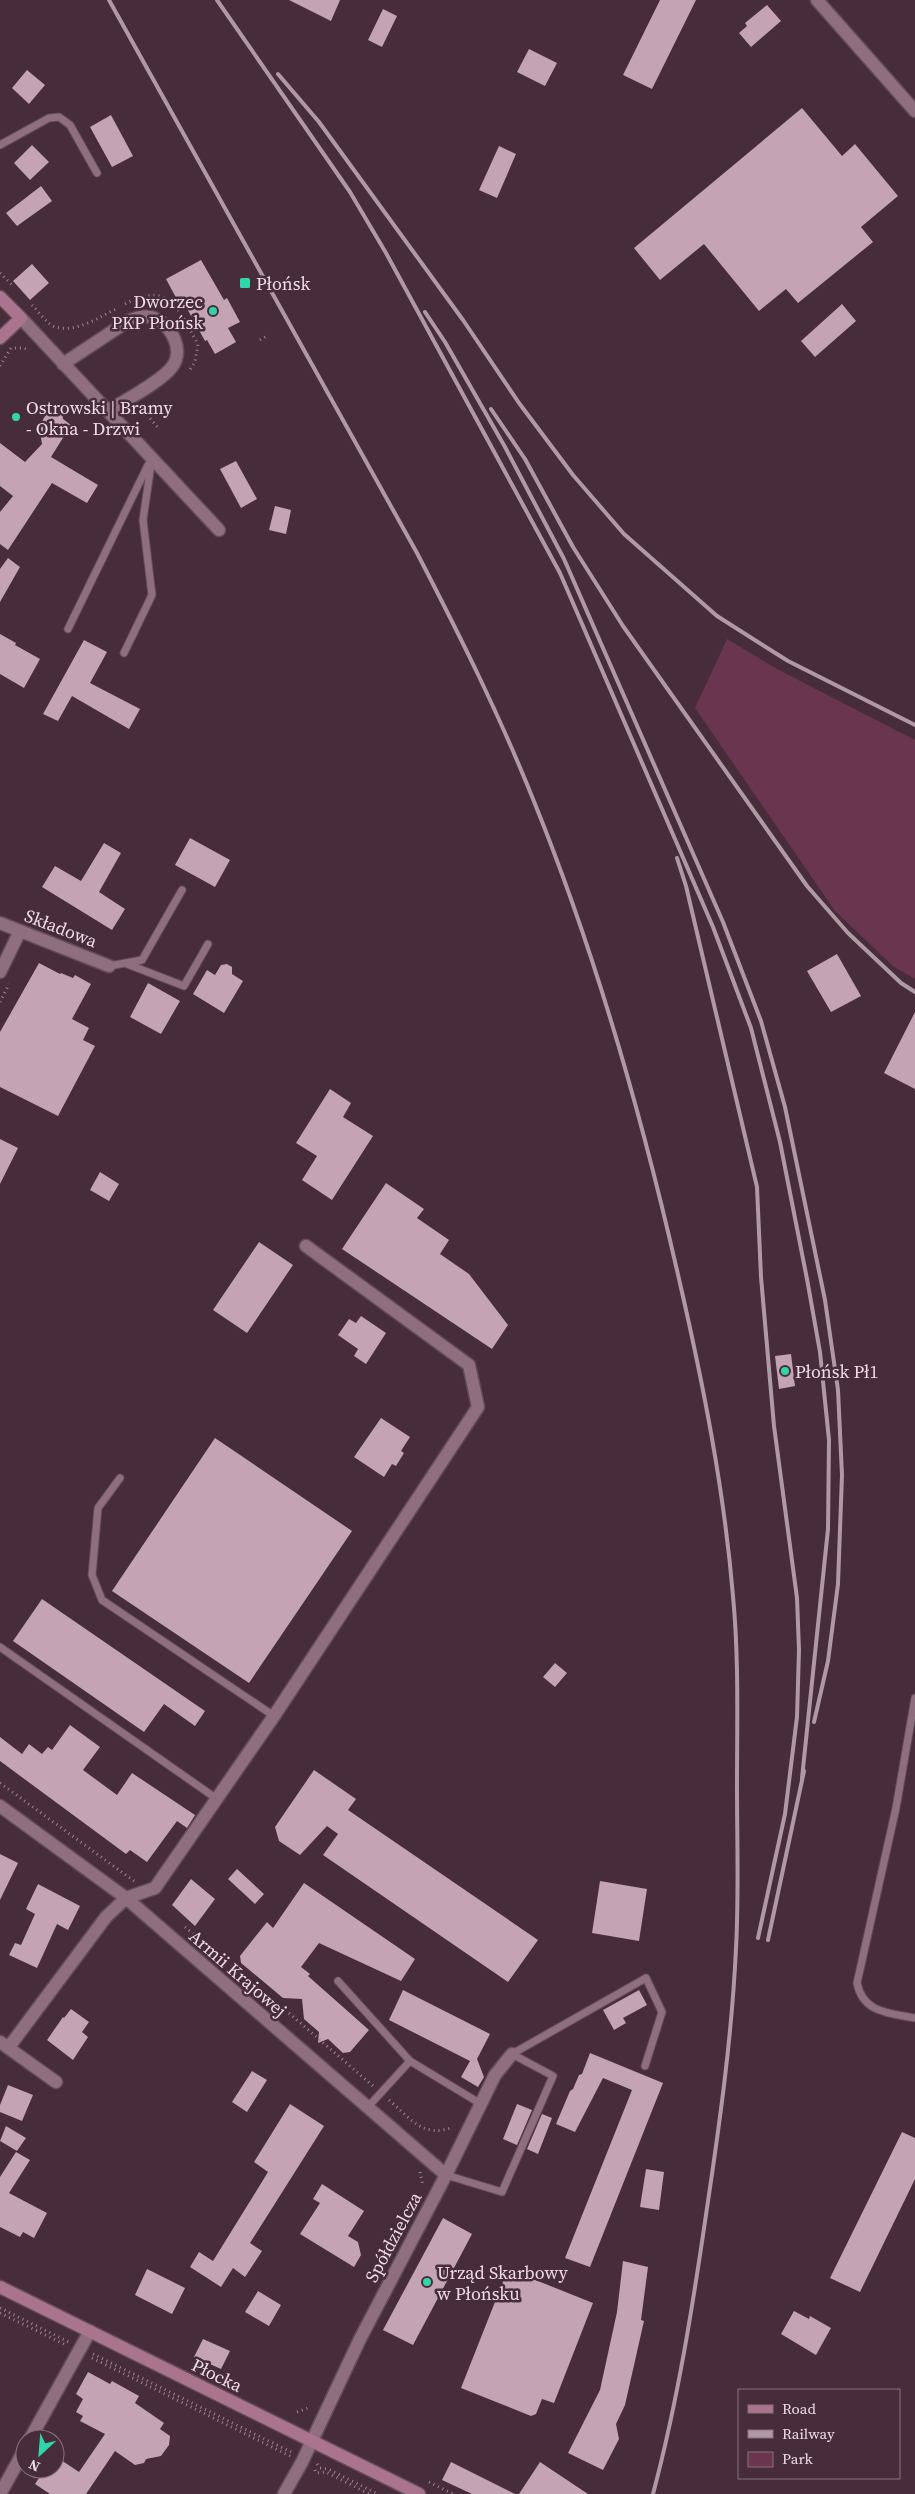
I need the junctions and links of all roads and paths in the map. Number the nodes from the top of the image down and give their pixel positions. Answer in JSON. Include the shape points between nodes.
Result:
{"nodes":[{"id":1,"x":817,"y":0,"type":"edge"},
{"id":2,"x":915,"y":110,"type":"edge"},
{"id":3,"x":0,"y":145,"type":"edge"},
{"id":4,"x":97,"y":173,"type":"dead end"},
{"id":5,"x":0,"y":297,"type":"edge"},
{"id":6,"x":21,"y":318,"type":"junction"},
{"id":7,"x":267,"y":336,"type":"dead end"},
{"id":8,"x":0,"y":338,"type":"edge"},
{"id":9,"x":260,"y":340,"type":"dead end"},
{"id":10,"x":64,"y":364,"type":"junction"},
{"id":11,"x":108,"y":411,"type":"junction"},
{"id":12,"x":152,"y":458,"type":"junction"},
{"id":13,"x":219,"y":530,"type":"dead end"},
{"id":14,"x":68,"y":629,"type":"dead end"},
{"id":15,"x":124,"y":653,"type":"dead end"},
{"id":16,"x":182,"y":890,"type":"dead end"},
{"id":17,"x":0,"y":923,"type":"edge"},
{"id":18,"x":20,"y":931,"type":"junction"},
{"id":19,"x":208,"y":944,"type":"dead end"},
{"id":20,"x":127,"y":964,"type":"junction"},
{"id":21,"x":109,"y":966,"type":"joint"},
{"id":22,"x":0,"y":972,"type":"edge"},
{"id":23,"x":13,"y":976,"type":"dead end"},
{"id":24,"x":0,"y":1002,"type":"edge"},
{"id":25,"x":306,"y":1246,"type":"dead end"},
{"id":26,"x":120,"y":1478,"type":"dead end"},
{"id":27,"x":0,"y":1647,"type":"edge"},
{"id":28,"x":915,"y":1698,"type":"edge"},
{"id":29,"x":274,"y":1716,"type":"junction"},
{"id":30,"x":0,"y":1783,"type":"edge"},
{"id":31,"x":217,"y":1799,"type":"junction"},
{"id":32,"x":0,"y":1806,"type":"edge"},
{"id":33,"x":155,"y":1888,"type":"junction"},
{"id":34,"x":126,"y":1898,"type":"junction"},
{"id":35,"x":181,"y":1924,"type":"dead end"},
{"id":36,"x":338,"y":1981,"type":"dead end"},
{"id":37,"x":915,"y":2018,"type":"edge"},
{"id":38,"x":4,"y":2044,"type":"edge"},
{"id":39,"x":512,"y":2054,"type":"junction"},
{"id":40,"x":410,"y":2061,"type":"junction"},
{"id":41,"x":645,"y":2066,"type":"dead end"},
{"id":42,"x":56,"y":2082,"type":"dead end"},
{"id":43,"x":380,"y":2093,"type":"junction"},
{"id":44,"x":481,"y":2104,"type":"junction"},
{"id":45,"x":367,"y":2108,"type":"junction"},
{"id":46,"x":459,"y":2124,"type":"dead end"},
{"id":47,"x":419,"y":2170,"type":"dead end"},
{"id":48,"x":446,"y":2175,"type":"junction"},
{"id":49,"x":422,"y":2192,"type":"dead end"},
{"id":50,"x":0,"y":2286,"type":"edge"},
{"id":51,"x":0,"y":2308,"type":"edge"},
{"id":52,"x":0,"y":2313,"type":"edge"},
{"id":53,"x":90,"y":2331,"type":"junction"},
{"id":54,"x":80,"y":2350,"type":"junction"},
{"id":55,"x":316,"y":2398,"type":"dead end"},
{"id":56,"x":297,"y":2412,"type":"dead end"},
{"id":57,"x":36,"y":2429,"type":"edge"},
{"id":58,"x":312,"y":2441,"type":"junction"},
{"id":59,"x":303,"y":2460,"type":"junction"},
{"id":60,"x":15,"y":2467,"type":"edge"},
{"id":61,"x":412,"y":2493,"type":"edge"},
{"id":62,"x":0,"y":2494,"type":"edge"},
{"id":63,"x":284,"y":2494,"type":"edge"},
{"id":64,"x":369,"y":2494,"type":"edge"},
{"id":65,"x":378,"y":2494,"type":"edge"}],
"edges":[{"from":1,"to":2,"type":"street"},
{"from":3,"to":4,"type":"lane","via":[[49,118],[59,116],[70,125]]},
{"from":5,"to":6,"type":"street"},
{"from":6,"to":8,"type":"street"},
{"from":6,"to":10,"type":"street"},
{"from":7,"to":9,"type":"path"},
{"from":10,"to":11,"type":"street"},
{"from":10,"to":11,"type":"street","via":[[128,321],[150,317],[162,323],[176,342],[178,352],[173,367]]},
{"from":11,"to":12,"type":"street"},
{"from":12,"to":13,"type":"street"},
{"from":12,"to":14,"type":"lane"},
{"from":12,"to":15,"type":"lane","via":[[143,520],[152,595]]},
{"from":16,"to":20,"type":"lane","via":[[142,960]]},
{"from":17,"to":18,"type":"street","name":"Składowa"},
{"from":18,"to":21,"type":"street","name":"Składowa"},
{"from":18,"to":22,"type":"street"},
{"from":19,"to":20,"type":"lane","via":[[184,986]]},
{"from":20,"to":21,"type":"lane"},
{"from":23,"to":24,"type":"path"},
{"from":25,"to":29,"type":"street","via":[[470,1365],[478,1407]]},
{"from":26,"to":29,"type":"lane","via":[[98,1508],[92,1575],[102,1600]]},
{"from":27,"to":31,"type":"lane"},
{"from":28,"to":37,"type":"lane","via":[[896,1808],[857,1982],[859,1994],[866,2003],[879,2011]]},
{"from":29,"to":31,"type":"street"},
{"from":30,"to":33,"type":"path","via":[[142,1886],[148,1883]]},
{"from":31,"to":33,"type":"street"},
{"from":32,"to":34,"type":"street","name":"Armii Krajowej"},
{"from":33,"to":34,"type":"street"},
{"from":34,"to":38,"type":"street","via":[[106,1917]]},
{"from":34,"to":45,"type":"street","name":"Armii Krajowej"},
{"from":35,"to":43,"type":"path"},
{"from":36,"to":40,"type":"lane"},
{"from":38,"to":42,"type":"street"},
{"from":39,"to":41,"type":"lane","via":[[646,1978],[662,2012]]},
{"from":39,"to":44,"type":"street","name":"Spółdzielcza","via":[[495,2074]]},
{"from":39,"to":48,"type":"lane","via":[[553,2076],[502,2192]]},
{"from":40,"to":43,"type":"lane"},
{"from":40,"to":44,"type":"lane"},
{"from":43,"to":45,"type":"lane"},
{"from":43,"to":46,"type":"path","via":[[422,2129],[436,2132]]},
{"from":44,"to":48,"type":"street","name":"Spółdzielcza"},
{"from":45,"to":48,"type":"street","name":"Armii Krajowej"},
{"from":47,"to":49,"type":"path"},
{"from":48,"to":58,"type":"street","name":"Spółdzielcza","via":[[360,2338]]},
{"from":50,"to":53,"type":"street","name":"Płocka"},
{"from":51,"to":54,"type":"path"},
{"from":52,"to":54,"type":"path"},
{"from":53,"to":54,"type":"street"},
{"from":53,"to":58,"type":"street","name":"Płocka"},
{"from":54,"to":57,"type":"street"},
{"from":54,"to":59,"type":"path"},
{"from":55,"to":56,"type":"path","via":[[311,2407]]},
{"from":58,"to":59,"type":"street","name":"Spółdzielcza"},
{"from":58,"to":61,"type":"street","name":"Płocka"},
{"from":59,"to":63,"type":"street","name":"Spółdzielcza"},
{"from":59,"to":64,"type":"path","via":[[316,2473],[326,2472]]},
{"from":59,"to":65,"type":"path"},
{"from":60,"to":62,"type":"street"}]}
